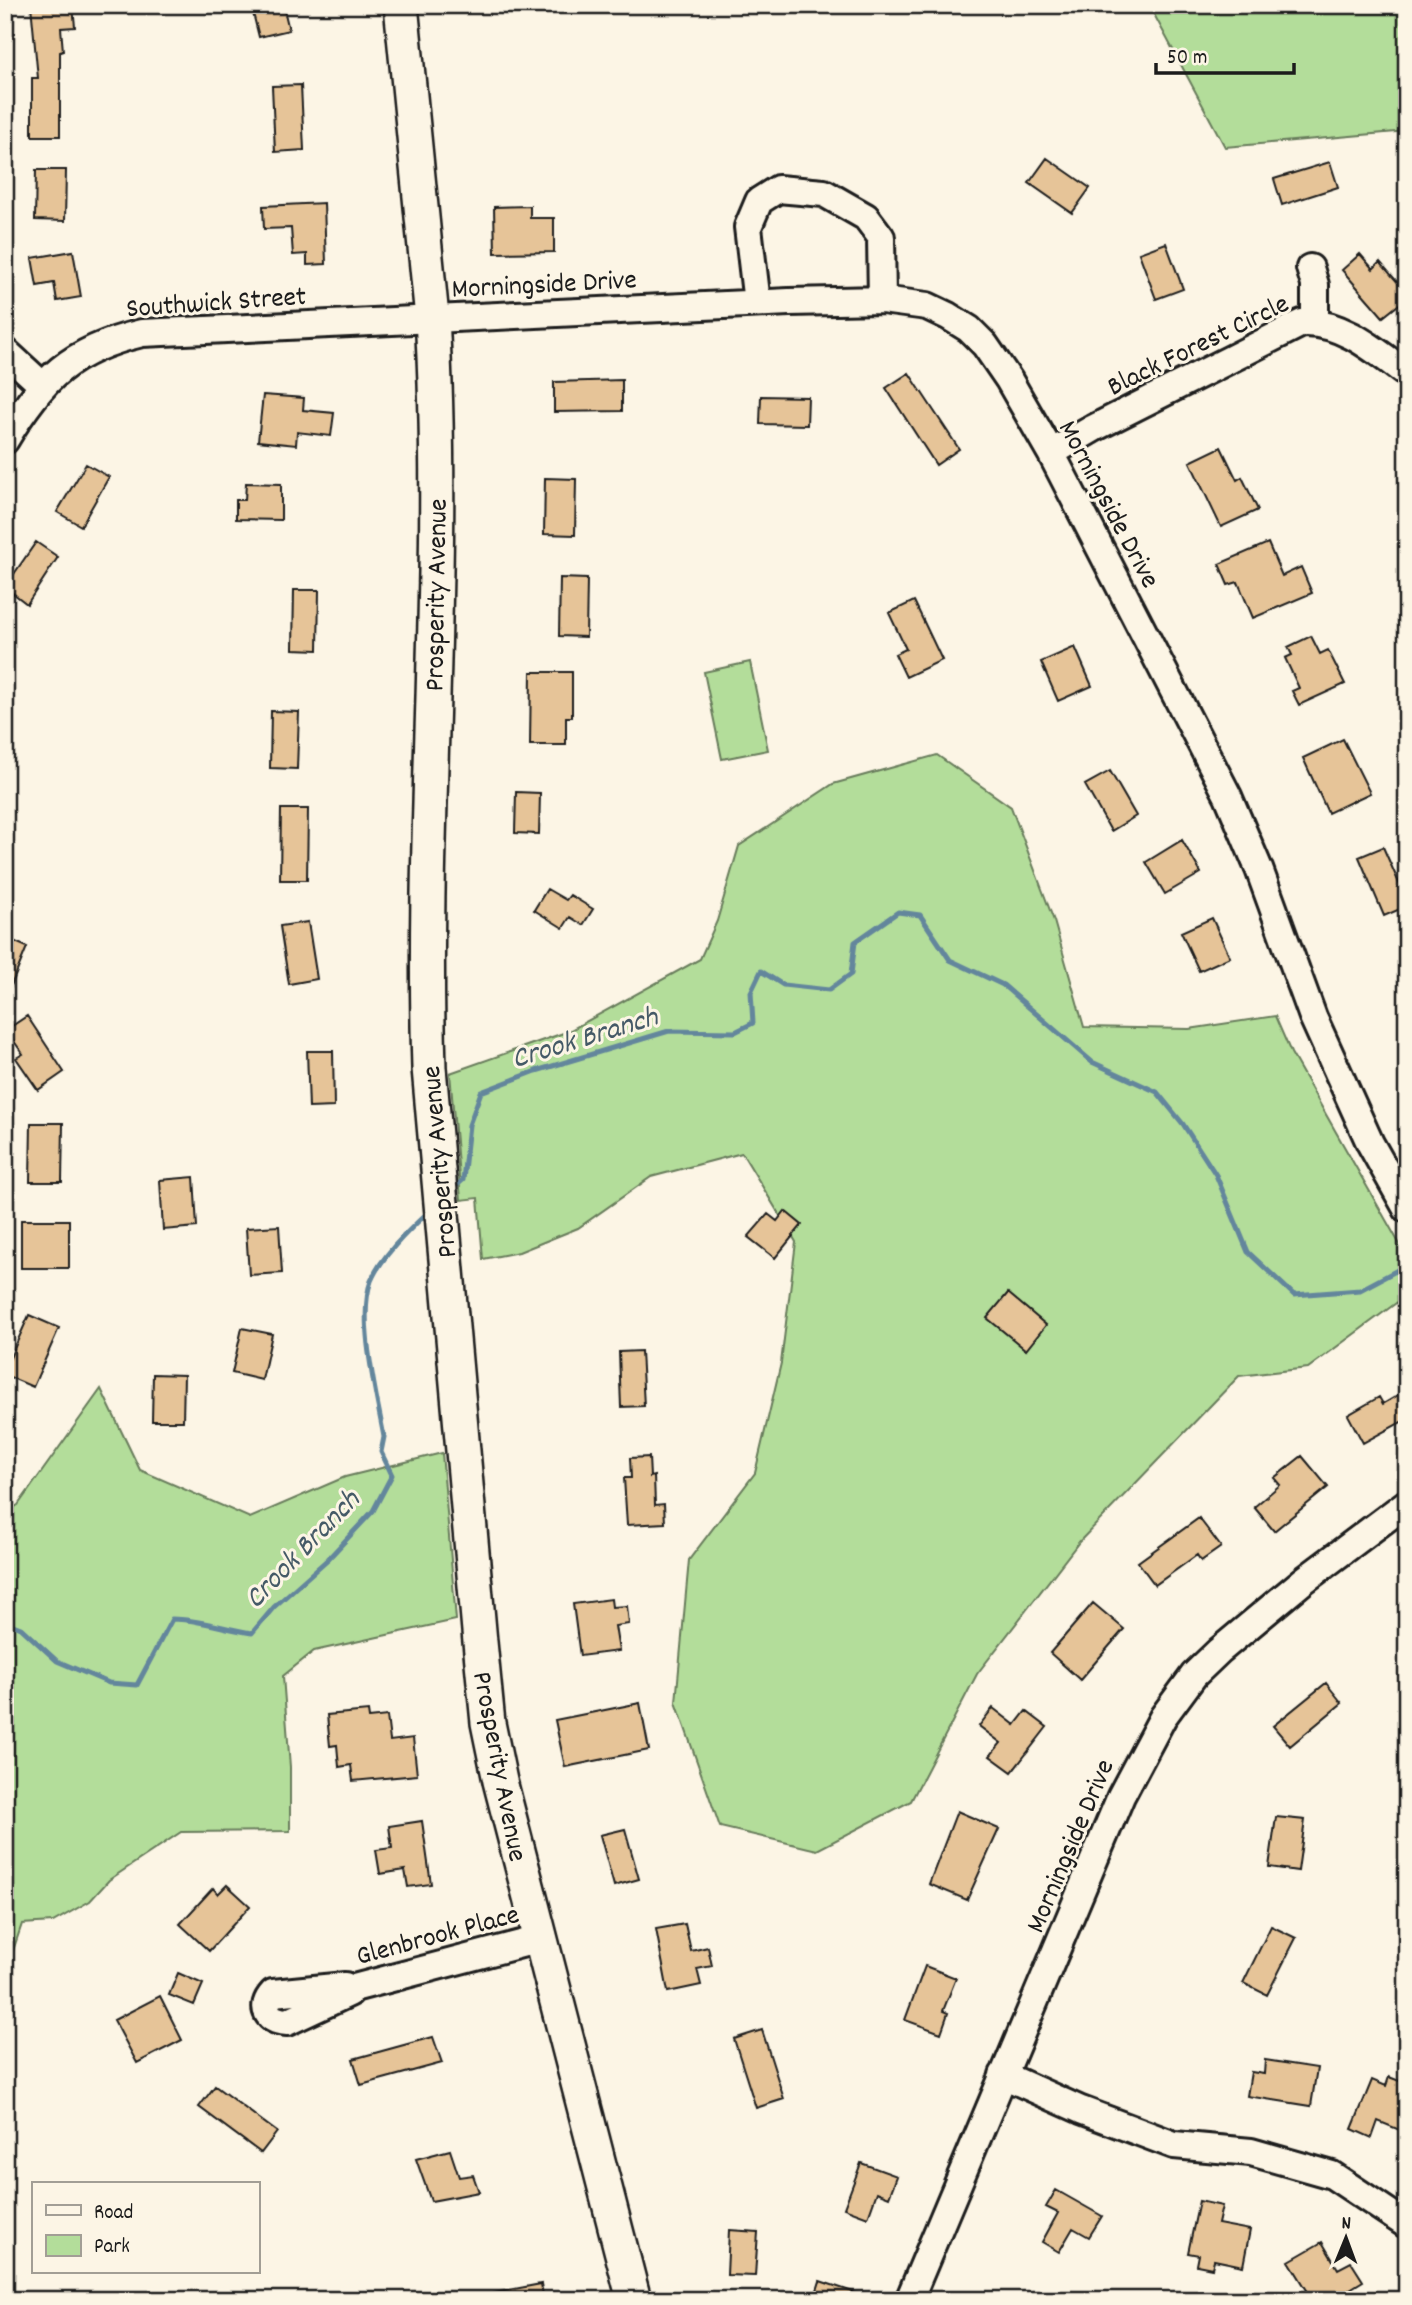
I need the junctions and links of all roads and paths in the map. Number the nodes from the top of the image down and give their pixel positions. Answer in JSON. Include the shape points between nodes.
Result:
{"nodes":[{"id":1,"x":401,"y":5,"type":"edge"},
{"id":2,"x":1310,"y":268,"type":"dead end"},
{"id":3,"x":882,"y":300,"type":"junction"},
{"id":4,"x":757,"y":303,"type":"junction"},
{"id":5,"x":432,"y":318,"type":"junction"},
{"id":6,"x":1315,"y":322,"type":"junction"},
{"id":7,"x":5,"y":351,"type":"edge"},
{"id":8,"x":1407,"y":374,"type":"edge"},
{"id":9,"x":42,"y":385,"type":"junction"},
{"id":10,"x":5,"y":440,"type":"edge"},
{"id":11,"x":1051,"y":453,"type":"junction"},
{"id":12,"x":1398,"y":1175,"type":"edge"},
{"id":13,"x":1407,"y":1209,"type":"edge"},
{"id":14,"x":1407,"y":1503,"type":"edge"},
{"id":15,"x":540,"y":1939,"type":"junction"},
{"id":16,"x":351,"y":1989,"type":"dead end"},
{"id":17,"x":1003,"y":2075,"type":"junction"},
{"id":18,"x":1407,"y":2225,"type":"edge"},
{"id":19,"x":634,"y":2300,"type":"edge"},
{"id":20,"x":909,"y":2300,"type":"edge"}],
"edges":[{"from":1,"to":5,"type":"main road","name":"Prosperity Avenue"},
{"from":2,"to":6,"type":"street"},
{"from":3,"to":4,"type":"street","name":"Morningside Drive"},
{"from":3,"to":4,"type":"street","via":[[881,237],[866,217],[824,192],[778,189],[759,201],[748,227]]},
{"from":3,"to":11,"type":"street","name":"Morningside Drive","via":[[927,306],[969,329],[1009,380]]},
{"from":4,"to":5,"type":"street","name":"Morningside Drive"},
{"from":5,"to":9,"type":"street","name":"Southwick Street","via":[[142,333],[87,351]]},
{"from":5,"to":15,"type":"main road","name":"Prosperity Avenue","via":[[435,581],[426,980],[429,1068],[488,1723]]},
{"from":6,"to":8,"type":"street","name":"Black Forest Circle","via":[[1360,340]]},
{"from":6,"to":11,"type":"street","name":"Black Forest Circle","via":[[1288,328]]},
{"from":7,"to":9,"type":"street"},
{"from":9,"to":10,"type":"street","name":"Southwick Street"},
{"from":11,"to":12,"type":"street","name":"Morningside Drive","via":[[1228,796],[1313,1017],[1370,1143]]},
{"from":12,"to":13,"type":"street","name":"Morningside Drive"},
{"from":14,"to":17,"type":"street","name":"Morningside Drive","via":[[1219,1651],[1194,1675],[1163,1717],[1121,1796]]},
{"from":15,"to":16,"type":"street","name":"Glenbrook Place"},
{"from":15,"to":19,"type":"main road","name":"Prosperity Avenue"},
{"from":17,"to":18,"type":"street","via":[[1174,2145],[1251,2152],[1332,2175]]},
{"from":17,"to":20,"type":"street","name":"Morningside Drive"}]}
